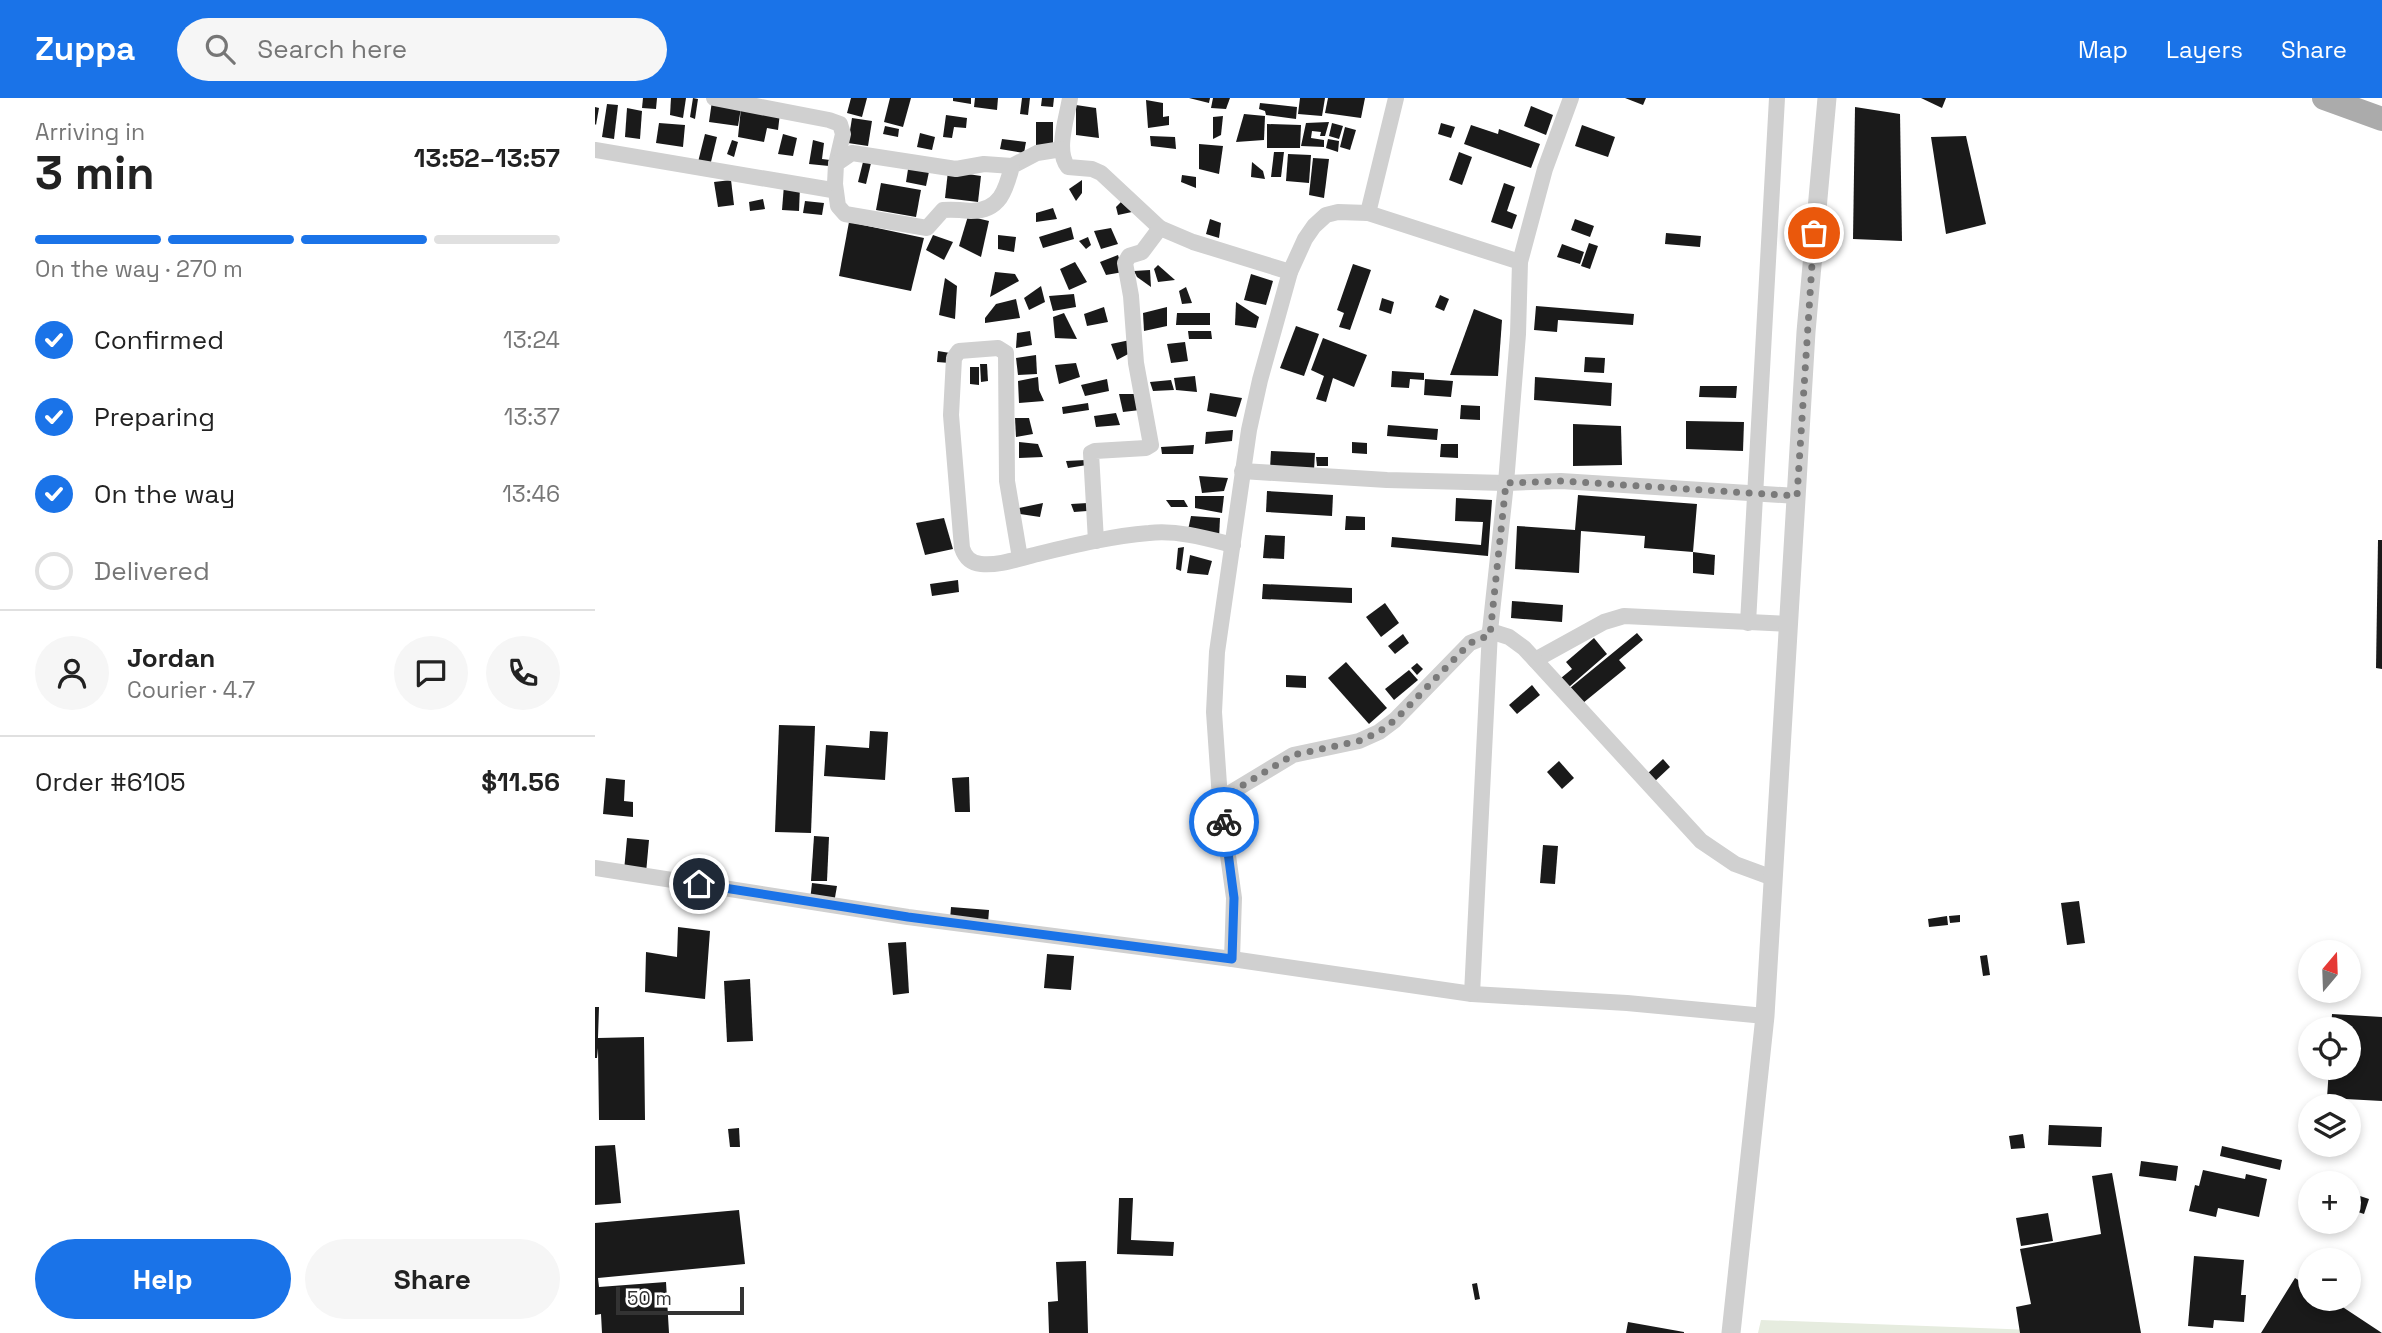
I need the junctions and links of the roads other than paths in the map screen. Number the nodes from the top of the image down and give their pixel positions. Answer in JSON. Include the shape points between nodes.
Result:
{"nodes":[{"id":1,"x":713,"y":98,"type":"edge"},
{"id":2,"x":1070,"y":98,"type":"edge"},
{"id":3,"x":1396,"y":98,"type":"edge"},
{"id":4,"x":1571,"y":98,"type":"edge"},
{"id":5,"x":1777,"y":98,"type":"edge"},
{"id":6,"x":1827,"y":98,"type":"edge"},
{"id":7,"x":2324,"y":98,"type":"edge"},
{"id":8,"x":2371,"y":98,"type":"edge"},
{"id":9,"x":2382,"y":102,"type":"edge"},
{"id":10,"x":2382,"y":119,"type":"edge"},
{"id":11,"x":1062,"y":149,"type":"junction"},
{"id":12,"x":595,"y":150,"type":"edge"},
{"id":13,"x":836,"y":164,"type":"junction"},
{"id":14,"x":1012,"y":166,"type":"junction"},
{"id":15,"x":835,"y":184,"type":"junction"},
{"id":16,"x":1369,"y":214,"type":"junction"},
{"id":17,"x":1160,"y":228,"type":"junction"},
{"id":18,"x":1520,"y":262,"type":"junction"},
{"id":19,"x":1290,"y":272,"type":"junction"},
{"id":20,"x":1243,"y":471,"type":"junction"},
{"id":21,"x":1506,"y":483,"type":"junction"},
{"id":22,"x":1755,"y":494,"type":"junction"},
{"id":23,"x":1797,"y":496,"type":"junction"},
{"id":24,"x":1096,"y":541,"type":"junction"},
{"id":25,"x":1233,"y":545,"type":"junction"},
{"id":26,"x":1020,"y":558,"type":"junction"},
{"id":27,"x":1748,"y":622,"type":"junction"},
{"id":28,"x":1788,"y":624,"type":"junction"},
{"id":29,"x":1490,"y":631,"type":"junction"},
{"id":30,"x":1535,"y":660,"type":"junction"},
{"id":31,"x":1220,"y":799,"type":"junction"},
{"id":32,"x":595,"y":868,"type":"edge"},
{"id":33,"x":1773,"y":878,"type":"junction"},
{"id":34,"x":1232,"y":959,"type":"junction"},
{"id":35,"x":1472,"y":994,"type":"junction"},
{"id":36,"x":1765,"y":1016,"type":"junction"},
{"id":37,"x":1731,"y":1333,"type":"edge"}],
"edges":[{"from":1,"to":13,"type":"street","via":[[836,122],[843,134]]},
{"from":2,"to":11,"type":"street"},
{"from":3,"to":16,"type":"street"},
{"from":4,"to":18,"type":"street","via":[[1545,169]]},
{"from":5,"to":22,"type":"street"},
{"from":6,"to":23,"type":"street"},
{"from":7,"to":10,"type":"main road"},
{"from":8,"to":9,"type":"main road"},
{"from":11,"to":14,"type":"street","via":[[1037,153]]},
{"from":11,"to":17,"type":"street","via":[[1068,167],[1101,173]]},
{"from":12,"to":15,"type":"street","via":[[832,190]]},
{"from":13,"to":14,"type":"street","via":[[857,153],[956,169]]},
{"from":13,"to":15,"type":"street"},
{"from":14,"to":15,"type":"street","via":[[1006,189],[993,206],[943,210],[927,228],[845,214],[838,206]]},
{"from":16,"to":18,"type":"street"},
{"from":16,"to":19,"type":"street","via":[[1327,215],[1305,239]]},
{"from":17,"to":19,"type":"street"},
{"from":17,"to":24,"type":"street","via":[[1142,252],[1129,256],[1125,263],[1151,445],[1091,453]]},
{"from":18,"to":21,"type":"street"},
{"from":19,"to":20,"type":"street","via":[[1260,380]]},
{"from":20,"to":21,"type":"street"},
{"from":20,"to":25,"type":"street"},
{"from":21,"to":22,"type":"street","via":[[1561,481]]},
{"from":21,"to":29,"type":"street"},
{"from":22,"to":23,"type":"street"},
{"from":22,"to":27,"type":"street"},
{"from":23,"to":28,"type":"street"},
{"from":24,"to":25,"type":"street","via":[[1166,532]]},
{"from":24,"to":26,"type":"street"},
{"from":25,"to":31,"type":"street","via":[[1217,652],[1214,712]]},
{"from":26,"to":26,"type":"street","via":[[978,564],[964,555],[951,415],[954,358],[959,351],[998,348],[1006,353],[1007,481]]},
{"from":27,"to":28,"type":"street"},
{"from":27,"to":30,"type":"street","via":[[1624,616]]},
{"from":28,"to":33,"type":"street"},
{"from":29,"to":30,"type":"street","via":[[1517,641]]},
{"from":29,"to":31,"type":"street","via":[[1470,643],[1379,732],[1359,741],[1293,755]]},
{"from":29,"to":35,"type":"street"},
{"from":30,"to":33,"type":"street","via":[[1701,841],[1735,864]]},
{"from":31,"to":34,"type":"street","via":[[1234,898]]},
{"from":32,"to":34,"type":"street","via":[[908,917]]},
{"from":33,"to":36,"type":"street"},
{"from":34,"to":35,"type":"street"},
{"from":35,"to":36,"type":"street"},
{"from":36,"to":37,"type":"street"}]}
